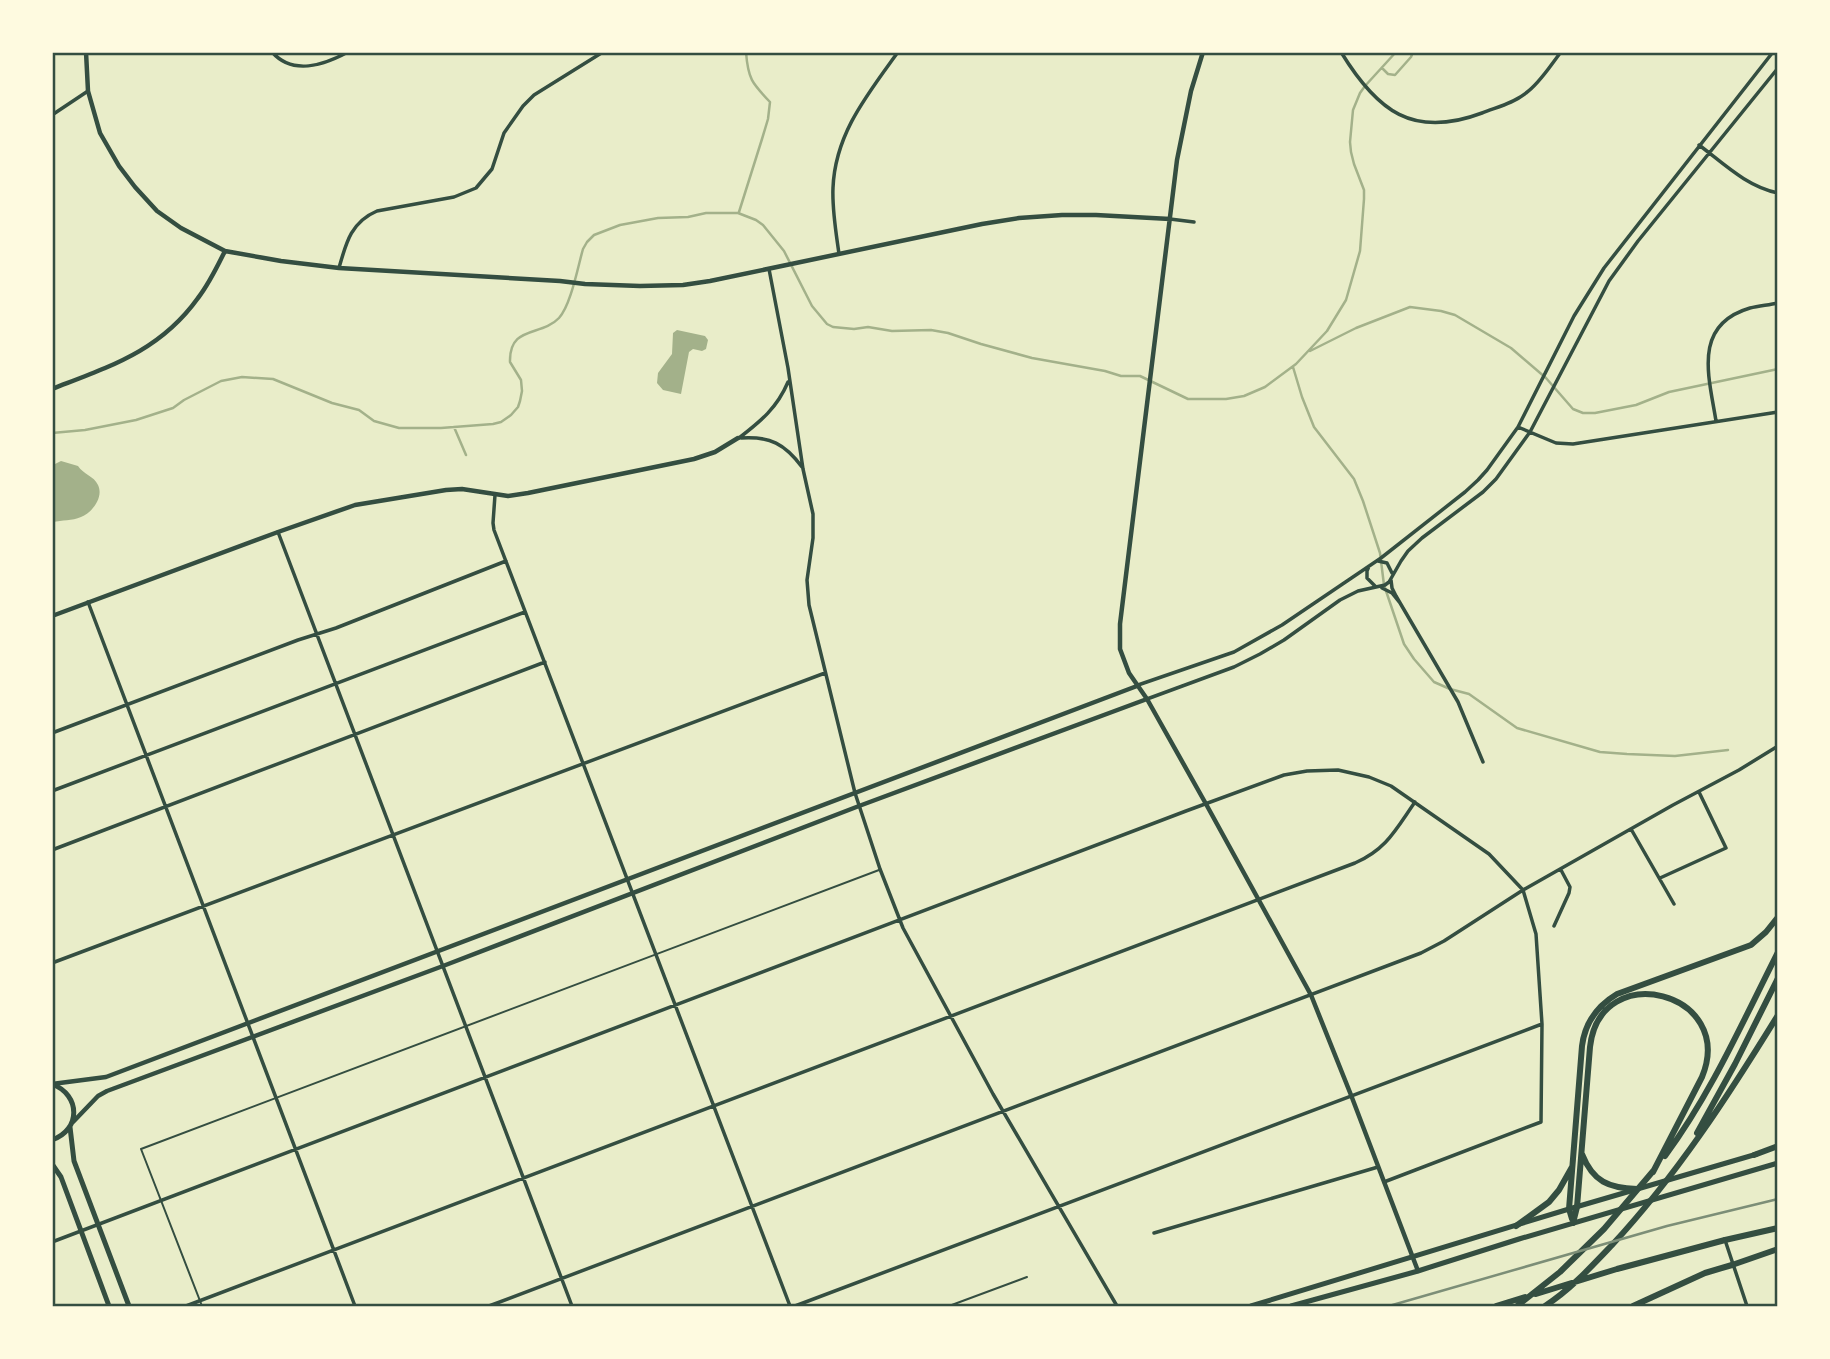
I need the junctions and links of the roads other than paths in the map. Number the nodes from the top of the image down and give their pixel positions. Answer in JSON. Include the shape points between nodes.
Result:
{"nodes":[{"id":1,"x":86,"y":52,"type":"edge"},
{"id":2,"x":272,"y":52,"type":"edge"},
{"id":3,"x":348,"y":52,"type":"edge"},
{"id":4,"x":603,"y":52,"type":"edge"},
{"id":5,"x":898,"y":52,"type":"edge"},
{"id":6,"x":1203,"y":52,"type":"edge"},
{"id":7,"x":1341,"y":52,"type":"edge"},
{"id":8,"x":1561,"y":52,"type":"edge"},
{"id":9,"x":1773,"y":52,"type":"edge"},
{"id":10,"x":1777,"y":68,"type":"edge"},
{"id":11,"x":88,"y":91,"type":"junction"},
{"id":12,"x":52,"y":115,"type":"edge"},
{"id":13,"x":1699,"y":145,"type":"junction"},
{"id":14,"x":1710,"y":153,"type":"junction"},
{"id":15,"x":1777,"y":193,"type":"edge"},
{"id":16,"x":1170,"y":219,"type":"junction"},
{"id":17,"x":1194,"y":222,"type":"dead end"},
{"id":18,"x":225,"y":251,"type":"junction"},
{"id":19,"x":839,"y":254,"type":"junction"},
{"id":20,"x":339,"y":268,"type":"junction"},
{"id":21,"x":769,"y":269,"type":"junction"},
{"id":22,"x":1777,"y":303,"type":"edge"},
{"id":23,"x":789,"y":380,"type":"junction"},
{"id":24,"x":52,"y":389,"type":"edge"},
{"id":25,"x":1777,"y":412,"type":"edge"},
{"id":26,"x":1716,"y":421,"type":"junction"},
{"id":27,"x":1518,"y":427,"type":"junction"},
{"id":28,"x":1530,"y":432,"type":"junction"},
{"id":29,"x":738,"y":438,"type":"junction"},
{"id":30,"x":803,"y":469,"type":"junction"},
{"id":31,"x":495,"y":495,"type":"junction"},
{"id":32,"x":278,"y":532,"type":"junction"},
{"id":33,"x":506,"y":562,"type":"junction"},
{"id":34,"x":1372,"y":563,"type":"junction"},
{"id":35,"x":1391,"y":578,"type":"junction"},
{"id":36,"x":1379,"y":587,"type":"junction"},
{"id":37,"x":88,"y":602,"type":"junction"},
{"id":38,"x":1400,"y":603,"type":"junction"},
{"id":39,"x":525,"y":612,"type":"junction"},
{"id":40,"x":52,"y":616,"type":"edge"},
{"id":41,"x":317,"y":634,"type":"junction"},
{"id":42,"x":545,"y":662,"type":"junction"},
{"id":43,"x":825,"y":673,"type":"junction"},
{"id":44,"x":336,"y":684,"type":"junction"},
{"id":45,"x":1137,"y":686,"type":"junction"},
{"id":46,"x":1147,"y":699,"type":"junction"},
{"id":47,"x":127,"y":705,"type":"junction"},
{"id":48,"x":52,"y":733,"type":"edge"},
{"id":49,"x":355,"y":735,"type":"junction"},
{"id":50,"x":1777,"y":746,"type":"edge"},
{"id":51,"x":146,"y":756,"type":"junction"},
{"id":52,"x":1483,"y":762,"type":"dead end"},
{"id":53,"x":583,"y":764,"type":"junction"},
{"id":54,"x":52,"y":791,"type":"edge"},
{"id":55,"x":1699,"y":791,"type":"junction"},
{"id":56,"x":855,"y":793,"type":"junction"},
{"id":57,"x":1415,"y":802,"type":"junction"},
{"id":58,"x":1206,"y":804,"type":"junction"},
{"id":59,"x":165,"y":806,"type":"junction"},
{"id":60,"x":859,"y":806,"type":"junction"},
{"id":61,"x":1630,"y":829,"type":"junction"},
{"id":62,"x":393,"y":835,"type":"junction"},
{"id":63,"x":52,"y":850,"type":"edge"},
{"id":64,"x":880,"y":869,"type":"junction"},
{"id":65,"x":1561,"y":870,"type":"junction"},
{"id":66,"x":1660,"y":878,"type":"junction"},
{"id":67,"x":626,"y":879,"type":"junction"},
{"id":68,"x":1523,"y":890,"type":"junction"},
{"id":69,"x":632,"y":893,"type":"junction"},
{"id":70,"x":1259,"y":900,"type":"junction"},
{"id":71,"x":1674,"y":904,"type":"dead end"},
{"id":72,"x":203,"y":907,"type":"junction"},
{"id":73,"x":1777,"y":917,"type":"edge"},
{"id":74,"x":899,"y":920,"type":"junction"},
{"id":75,"x":1554,"y":926,"type":"dead end"},
{"id":76,"x":437,"y":950,"type":"junction"},
{"id":77,"x":1777,"y":952,"type":"edge"},
{"id":78,"x":656,"y":954,"type":"junction"},
{"id":79,"x":52,"y":963,"type":"edge"},
{"id":80,"x":443,"y":966,"type":"junction"},
{"id":81,"x":1777,"y":978,"type":"edge"},
{"id":82,"x":1311,"y":995,"type":"junction"},
{"id":83,"x":675,"y":1005,"type":"junction"},
{"id":84,"x":1777,"y":1014,"type":"edge"},
{"id":85,"x":951,"y":1016,"type":"junction"},
{"id":86,"x":247,"y":1022,"type":"junction"},
{"id":87,"x":1542,"y":1024,"type":"junction"},
{"id":88,"x":466,"y":1026,"type":"junction"},
{"id":89,"x":253,"y":1037,"type":"junction"},
{"id":90,"x":485,"y":1077,"type":"junction"},
{"id":91,"x":52,"y":1084,"type":"edge"},
{"id":92,"x":1351,"y":1095,"type":"junction"},
{"id":93,"x":276,"y":1098,"type":"junction"},
{"id":94,"x":714,"y":1106,"type":"junction"},
{"id":95,"x":1004,"y":1112,"type":"junction"},
{"id":96,"x":71,"y":1125,"type":"junction"},
{"id":97,"x":52,"y":1140,"type":"edge"},
{"id":98,"x":1777,"y":1147,"type":"edge"},
{"id":99,"x":295,"y":1150,"type":"junction"},
{"id":100,"x":1581,"y":1151,"type":"junction"},
{"id":101,"x":1754,"y":1155,"type":"joint"},
{"id":102,"x":1777,"y":1163,"type":"edge"},
{"id":103,"x":52,"y":1164,"type":"edge"},
{"id":104,"x":1573,"y":1165,"type":"junction"},
{"id":105,"x":1678,"y":1165,"type":"junction"},
{"id":106,"x":1378,"y":1167,"type":"junction"},
{"id":107,"x":1653,"y":1172,"type":"junction"},
{"id":108,"x":524,"y":1178,"type":"junction"},
{"id":109,"x":1384,"y":1182,"type":"junction"},
{"id":110,"x":1637,"y":1189,"type":"junction"},
{"id":111,"x":161,"y":1201,"type":"junction"},
{"id":112,"x":752,"y":1207,"type":"junction"},
{"id":113,"x":1059,"y":1207,"type":"junction"},
{"id":114,"x":1573,"y":1208,"type":"junction"},
{"id":115,"x":1573,"y":1223,"type":"junction"},
{"id":116,"x":99,"y":1224,"type":"junction"},
{"id":117,"x":1516,"y":1226,"type":"junction"},
{"id":118,"x":1777,"y":1228,"type":"edge"},
{"id":119,"x":80,"y":1231,"type":"junction"},
{"id":120,"x":1154,"y":1233,"type":"dead end"},
{"id":121,"x":1726,"y":1240,"type":"junction"},
{"id":122,"x":52,"y":1242,"type":"edge"},
{"id":123,"x":1777,"y":1249,"type":"edge"},
{"id":124,"x":333,"y":1250,"type":"junction"},
{"id":125,"x":1413,"y":1258,"type":"junction"},
{"id":126,"x":1732,"y":1265,"type":"junction"},
{"id":127,"x":1418,"y":1271,"type":"junction"},
{"id":128,"x":1027,"y":1277,"type":"dead end"},
{"id":129,"x":562,"y":1279,"type":"junction"},
{"id":130,"x":200,"y":1301,"type":"junction"},
{"id":131,"x":110,"y":1307,"type":"edge"},
{"id":132,"x":129,"y":1307,"type":"edge"},
{"id":133,"x":186,"y":1307,"type":"edge"},
{"id":134,"x":202,"y":1307,"type":"edge"},
{"id":135,"x":355,"y":1307,"type":"edge"},
{"id":136,"x":489,"y":1307,"type":"edge"},
{"id":137,"x":572,"y":1307,"type":"edge"},
{"id":138,"x":792,"y":1307,"type":"edge"},
{"id":139,"x":949,"y":1307,"type":"edge"},
{"id":140,"x":1117,"y":1307,"type":"edge"},
{"id":141,"x":1251,"y":1307,"type":"edge"},
{"id":142,"x":1291,"y":1307,"type":"edge"},
{"id":143,"x":1496,"y":1307,"type":"edge"},
{"id":144,"x":1517,"y":1307,"type":"edge"},
{"id":145,"x":1545,"y":1307,"type":"edge"},
{"id":146,"x":1633,"y":1307,"type":"edge"},
{"id":147,"x":1747,"y":1307,"type":"edge"}],
"edges":[{"from":1,"to":11,"type":"street"},
{"from":2,"to":3,"type":"street","via":[[300,67],[331,61]]},
{"from":4,"to":20,"type":"street","via":[[523,106],[504,133],[494,166],[476,188],[366,216],[350,235]]},
{"from":5,"to":19,"type":"street","via":[[858,108],[839,151],[833,212]]},
{"from":6,"to":16,"type":"street","via":[[1184,121]]},
{"from":7,"to":8,"type":"street","via":[[1360,81],[1389,108],[1409,119],[1441,123],[1464,120],[1526,93]]},
{"from":9,"to":13,"type":"street"},
{"from":10,"to":14,"type":"street"},
{"from":11,"to":12,"type":"street"},
{"from":11,"to":18,"type":"street","via":[[100,133],[135,187],[157,211]]},
{"from":13,"to":14,"type":"street"},
{"from":13,"to":27,"type":"street","via":[[1604,268],[1574,316]]},
{"from":14,"to":15,"type":"street","via":[[1754,185]]},
{"from":14,"to":28,"type":"street","via":[[1609,281]]},
{"from":16,"to":17,"type":"street"},
{"from":16,"to":19,"type":"street","via":[[1096,215],[1019,218]]},
{"from":16,"to":45,"type":"street","via":[[1119,636],[1124,662]]},
{"from":18,"to":20,"type":"street"},
{"from":18,"to":24,"type":"street","via":[[198,299],[155,343],[113,366]]},
{"from":19,"to":21,"type":"street"},
{"from":20,"to":21,"type":"street","via":[[640,286],[683,285]]},
{"from":21,"to":23,"type":"street"},
{"from":22,"to":26,"type":"street","via":[[1752,307],[1727,319],[1713,338],[1708,367]]},
{"from":23,"to":29,"type":"street","via":[[770,412]]},
{"from":23,"to":30,"type":"street"},
{"from":25,"to":26,"type":"street"},
{"from":26,"to":28,"type":"street","via":[[1573,444],[1556,443]]},
{"from":27,"to":28,"type":"street"},
{"from":27,"to":34,"type":"street","via":[[1465,492]]},
{"from":28,"to":35,"type":"street","via":[[1496,479],[1408,551]]},
{"from":29,"to":30,"type":"street","via":[[758,437],[777,443],[792,453]]},
{"from":29,"to":31,"type":"street","via":[[694,459],[528,493]]},
{"from":30,"to":43,"type":"street","via":[[813,525],[807,589]]},
{"from":31,"to":32,"type":"street","via":[[462,489],[383,500]]},
{"from":31,"to":33,"type":"street","via":[[493,523]]},
{"from":32,"to":37,"type":"street"},
{"from":32,"to":41,"type":"street"},
{"from":33,"to":39,"type":"street"},
{"from":33,"to":41,"type":"street"},
{"from":34,"to":35,"type":"street","via":[[1387,563]]},
{"from":34,"to":36,"type":"street","via":[[1367,578]]},
{"from":34,"to":45,"type":"street","via":[[1234,652]]},
{"from":35,"to":36,"type":"street"},
{"from":35,"to":38,"type":"street"},
{"from":36,"to":38,"type":"street"},
{"from":36,"to":46,"type":"street","via":[[1340,600],[1284,640],[1234,667]]},
{"from":37,"to":40,"type":"street"},
{"from":37,"to":47,"type":"street"},
{"from":38,"to":52,"type":"street","via":[[1458,702]]},
{"from":39,"to":42,"type":"street"},
{"from":39,"to":44,"type":"street"},
{"from":41,"to":44,"type":"street"},
{"from":41,"to":47,"type":"street"},
{"from":42,"to":49,"type":"street"},
{"from":42,"to":53,"type":"street"},
{"from":43,"to":53,"type":"street"},
{"from":43,"to":56,"type":"street"},
{"from":44,"to":49,"type":"street"},
{"from":44,"to":51,"type":"street"},
{"from":45,"to":46,"type":"street"},
{"from":45,"to":56,"type":"street"},
{"from":46,"to":58,"type":"street"},
{"from":46,"to":60,"type":"street"},
{"from":47,"to":48,"type":"street"},
{"from":47,"to":51,"type":"street"},
{"from":49,"to":59,"type":"street"},
{"from":49,"to":62,"type":"street"},
{"from":50,"to":55,"type":"street"},
{"from":51,"to":54,"type":"street"},
{"from":51,"to":59,"type":"street"},
{"from":53,"to":62,"type":"street"},
{"from":53,"to":67,"type":"street"},
{"from":55,"to":61,"type":"street"},
{"from":55,"to":66,"type":"street","via":[[1726,848]]},
{"from":56,"to":60,"type":"street"},
{"from":56,"to":67,"type":"street"},
{"from":57,"to":58,"type":"street","via":[[1369,777],[1323,770],[1284,775]]},
{"from":57,"to":68,"type":"street","via":[[1489,854]]},
{"from":57,"to":70,"type":"street","via":[[1376,852]]},
{"from":58,"to":70,"type":"street"},
{"from":58,"to":74,"type":"street"},
{"from":59,"to":63,"type":"street"},
{"from":59,"to":72,"type":"street"},
{"from":60,"to":64,"type":"street"},
{"from":60,"to":69,"type":"street"},
{"from":61,"to":65,"type":"street"},
{"from":61,"to":66,"type":"street"},
{"from":62,"to":72,"type":"street"},
{"from":62,"to":76,"type":"street"},
{"from":64,"to":74,"type":"street"},
{"from":64,"to":78,"type":"lane"},
{"from":65,"to":68,"type":"street"},
{"from":65,"to":75,"type":"street","via":[[1570,887]]},
{"from":66,"to":71,"type":"street"},
{"from":67,"to":69,"type":"street"},
{"from":67,"to":76,"type":"street"},
{"from":68,"to":82,"type":"street","via":[[1435,946]]},
{"from":68,"to":87,"type":"street","via":[[1536,934]]},
{"from":69,"to":78,"type":"street"},
{"from":69,"to":80,"type":"street"},
{"from":70,"to":82,"type":"street"},
{"from":70,"to":85,"type":"street"},
{"from":72,"to":79,"type":"street"},
{"from":72,"to":86,"type":"street"},
{"from":73,"to":104,"type":"highway","via":[[1751,945],[1622,992],[1598,1008],[1584,1037]]},
{"from":74,"to":83,"type":"street"},
{"from":74,"to":85,"type":"street"},
{"from":76,"to":80,"type":"street"},
{"from":76,"to":86,"type":"street"},
{"from":77,"to":107,"type":"highway","via":[[1708,1088]]},
{"from":78,"to":83,"type":"street"},
{"from":78,"to":88,"type":"lane"},
{"from":80,"to":88,"type":"street"},
{"from":80,"to":89,"type":"street"},
{"from":81,"to":105,"type":"highway"},
{"from":82,"to":92,"type":"street"},
{"from":82,"to":95,"type":"street"},
{"from":83,"to":90,"type":"street"},
{"from":83,"to":94,"type":"street"},
{"from":84,"to":105,"type":"highway"},
{"from":85,"to":94,"type":"street"},
{"from":85,"to":95,"type":"street"},
{"from":86,"to":89,"type":"street"},
{"from":86,"to":91,"type":"street","via":[[106,1077]]},
{"from":87,"to":92,"type":"street"},
{"from":87,"to":109,"type":"street","via":[[1541,1122]]},
{"from":88,"to":90,"type":"street"},
{"from":88,"to":93,"type":"lane"},
{"from":89,"to":93,"type":"street"},
{"from":89,"to":96,"type":"street","via":[[107,1091]]},
{"from":90,"to":99,"type":"street"},
{"from":90,"to":108,"type":"street"},
{"from":91,"to":96,"type":"main road","via":[[71,1099]]},
{"from":92,"to":106,"type":"street"},
{"from":92,"to":113,"type":"street"},
{"from":93,"to":99,"type":"street"},
{"from":93,"to":111,"type":"lane","via":[[141,1149]]},
{"from":94,"to":108,"type":"street"},
{"from":94,"to":112,"type":"street"},
{"from":95,"to":112,"type":"street"},
{"from":95,"to":113,"type":"street"},
{"from":96,"to":97,"type":"main road"},
{"from":96,"to":116,"type":"main road","via":[[74,1161]]},
{"from":98,"to":101,"type":"highway"},
{"from":99,"to":111,"type":"street"},
{"from":99,"to":124,"type":"street"},
{"from":100,"to":107,"type":"highway","via":[[1596,1024],[1611,1006],[1629,996],[1670,998],[1686,1007],[1699,1023],[1706,1039],[1706,1060],[1702,1077]]},
{"from":100,"to":110,"type":"highway","via":[[1599,1180]]},
{"from":100,"to":114,"type":"highway"},
{"from":101,"to":110,"type":"main road"},
{"from":102,"to":115,"type":"main road"},
{"from":103,"to":119,"type":"main road"},
{"from":104,"to":114,"type":"highway"},
{"from":104,"to":117,"type":"highway","via":[[1549,1202]]},
{"from":105,"to":145,"type":"highway","via":[[1641,1214]]},
{"from":106,"to":109,"type":"street"},
{"from":106,"to":120,"type":"street"},
{"from":107,"to":144,"type":"highway","via":[[1604,1229]]},
{"from":108,"to":124,"type":"street"},
{"from":108,"to":129,"type":"street"},
{"from":109,"to":125,"type":"street"},
{"from":110,"to":114,"type":"main road"},
{"from":111,"to":116,"type":"street"},
{"from":111,"to":130,"type":"lane"},
{"from":112,"to":129,"type":"street"},
{"from":112,"to":138,"type":"street"},
{"from":113,"to":138,"type":"street"},
{"from":113,"to":140,"type":"street"},
{"from":114,"to":115,"type":"highway"},
{"from":114,"to":117,"type":"main road"},
{"from":115,"to":127,"type":"main road"},
{"from":116,"to":119,"type":"street"},
{"from":116,"to":132,"type":"main road"},
{"from":117,"to":125,"type":"main road"},
{"from":118,"to":121,"type":"highway"},
{"from":119,"to":122,"type":"street"},
{"from":119,"to":131,"type":"main road"},
{"from":121,"to":126,"type":"street"},
{"from":121,"to":143,"type":"highway"},
{"from":123,"to":126,"type":"highway"},
{"from":124,"to":130,"type":"street"},
{"from":124,"to":135,"type":"street"},
{"from":125,"to":127,"type":"street"},
{"from":125,"to":141,"type":"main road"},
{"from":126,"to":146,"type":"highway"},
{"from":126,"to":147,"type":"street"},
{"from":127,"to":142,"type":"main road"},
{"from":128,"to":139,"type":"lane"},
{"from":129,"to":136,"type":"street"},
{"from":129,"to":137,"type":"street"},
{"from":130,"to":133,"type":"street"},
{"from":130,"to":134,"type":"lane"}]}
